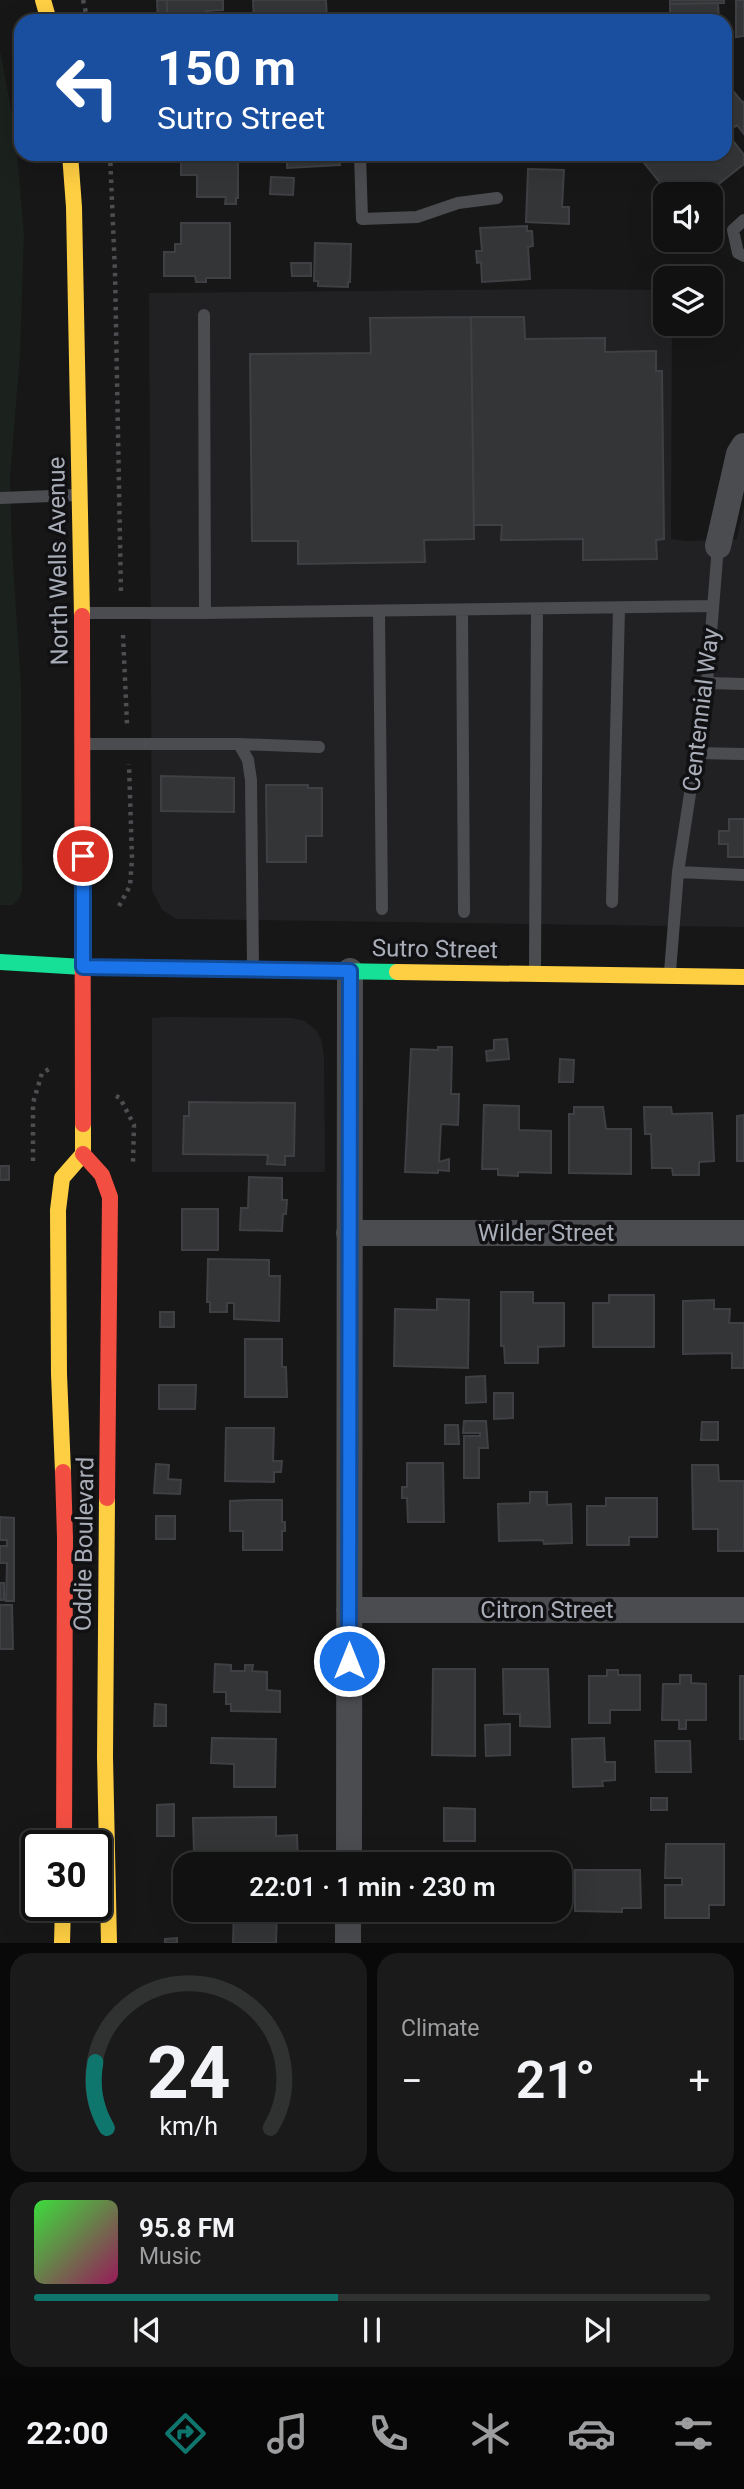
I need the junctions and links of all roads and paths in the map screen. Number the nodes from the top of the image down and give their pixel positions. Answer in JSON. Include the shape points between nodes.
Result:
{"nodes":[{"id":1,"x":71,"y":161,"type":"edge"},
{"id":2,"x":110,"y":161,"type":"edge"},
{"id":3,"x":360,"y":161,"type":"edge"},
{"id":4,"x":497,"y":198,"type":"dead end"},
{"id":5,"x":744,"y":220,"type":"edge"},
{"id":6,"x":744,"y":256,"type":"edge"},
{"id":7,"x":204,"y":315,"type":"dead end"},
{"id":8,"x":744,"y":446,"type":"edge"},
{"id":9,"x":79,"y":495,"type":"junction"},
{"id":10,"x":0,"y":498,"type":"edge"},
{"id":11,"x":718,"y":546,"type":"joint"},
{"id":12,"x":713,"y":606,"type":"junction"},
{"id":13,"x":619,"y":608,"type":"junction"},
{"id":14,"x":537,"y":609,"type":"junction"},
{"id":15,"x":462,"y":610,"type":"junction"},
{"id":16,"x":379,"y":611,"type":"junction"},
{"id":17,"x":81,"y":613,"type":"junction"},
{"id":18,"x":121,"y":613,"type":"junction"},
{"id":19,"x":205,"y":613,"type":"junction"},
{"id":20,"x":707,"y":683,"type":"junction"},
{"id":21,"x":744,"y":684,"type":"edge"},
{"id":22,"x":84,"y":744,"type":"junction"},
{"id":23,"x":128,"y":744,"type":"junction"},
{"id":24,"x":239,"y":744,"type":"junction"},
{"id":25,"x":319,"y":747,"type":"dead end"},
{"id":26,"x":697,"y":753,"type":"junction"},
{"id":27,"x":744,"y":754,"type":"edge"},
{"id":28,"x":678,"y":872,"type":"junction"},
{"id":29,"x":744,"y":875,"type":"edge"},
{"id":30,"x":612,"y":902,"type":"dead end"},
{"id":31,"x":116,"y":909,"type":"dead end"},
{"id":32,"x":382,"y":909,"type":"dead end"},
{"id":33,"x":464,"y":912,"type":"dead end"},
{"id":34,"x":0,"y":962,"type":"edge"},
{"id":35,"x":83,"y":967,"type":"junction"},
{"id":36,"x":253,"y":970,"type":"junction"},
{"id":37,"x":350,"y":971,"type":"junction"},
{"id":38,"x":535,"y":973,"type":"junction"},
{"id":39,"x":670,"y":976,"type":"junction"},
{"id":40,"x":744,"y":977,"type":"edge"},
{"id":41,"x":83,"y":1154,"type":"junction"},
{"id":42,"x":349,"y":1233,"type":"junction"},
{"id":43,"x":744,"y":1233,"type":"edge"},
{"id":44,"x":349,"y":1610,"type":"junction"},
{"id":45,"x":744,"y":1610,"type":"edge"},
{"id":46,"x":64,"y":1830,"type":"edge"},
{"id":47,"x":349,"y":1852,"type":"edge"},
{"id":48,"x":63,"y":1921,"type":"edge"},
{"id":49,"x":348,"y":1922,"type":"edge"},
{"id":50,"x":62,"y":1943,"type":"edge"},
{"id":51,"x":109,"y":1943,"type":"edge"},
{"id":52,"x":348,"y":1943,"type":"edge"}],
"edges":[{"from":1,"to":9,"type":"main road","name":"North Wells Avenue"},
{"from":2,"to":18,"type":"path"},
{"from":3,"to":4,"type":"lane","via":[[362,219],[417,216],[458,203]]},
{"from":5,"to":6,"type":"lane","via":[[733,230],[738,253]]},
{"from":7,"to":19,"type":"lane"},
{"from":8,"to":11,"type":"street","name":"Centennial Way"},
{"from":9,"to":10,"type":"lane"},
{"from":9,"to":17,"type":"main road","name":"North Wells Avenue"},
{"from":11,"to":12,"type":"lane","name":"Centennial Way"},
{"from":12,"to":13,"type":"lane"},
{"from":12,"to":20,"type":"lane","name":"Centennial Way"},
{"from":13,"to":14,"type":"lane"},
{"from":13,"to":30,"type":"lane"},
{"from":14,"to":15,"type":"lane"},
{"from":14,"to":38,"type":"lane"},
{"from":15,"to":16,"type":"lane"},
{"from":15,"to":33,"type":"lane"},
{"from":16,"to":19,"type":"lane"},
{"from":16,"to":32,"type":"lane"},
{"from":17,"to":18,"type":"lane"},
{"from":17,"to":22,"type":"main road","name":"North Wells Avenue"},
{"from":18,"to":19,"type":"lane"},
{"from":18,"to":23,"type":"path"},
{"from":20,"to":21,"type":"lane"},
{"from":20,"to":26,"type":"lane","name":"Centennial Way"},
{"from":22,"to":23,"type":"lane"},
{"from":22,"to":35,"type":"main road","name":"North Wells Avenue"},
{"from":23,"to":24,"type":"lane"},
{"from":23,"to":31,"type":"path","via":[[130,886]]},
{"from":24,"to":25,"type":"lane"},
{"from":24,"to":36,"type":"lane","via":[[251,780]]},
{"from":26,"to":27,"type":"lane"},
{"from":26,"to":28,"type":"lane","name":"Centennial Way"},
{"from":28,"to":29,"type":"lane"},
{"from":28,"to":39,"type":"lane","name":"Centennial Way"},
{"from":34,"to":35,"type":"main road","name":"Sutro Street"},
{"from":35,"to":36,"type":"main road","name":"Sutro Street"},
{"from":35,"to":41,"type":"main road"},
{"from":36,"to":37,"type":"main road","name":"Sutro Street"},
{"from":37,"to":38,"type":"main road","name":"Sutro Street"},
{"from":37,"to":42,"type":"street"},
{"from":38,"to":39,"type":"main road","name":"Sutro Street"},
{"from":39,"to":40,"type":"main road","name":"Sutro Street"},
{"from":41,"to":46,"type":"main road","name":"Oddie Boulevard","via":[[62,1178],[58,1210],[65,1538]]},
{"from":41,"to":51,"type":"main road","name":"Oddie Boulevard","via":[[102,1175],[110,1197],[105,1757]]},
{"from":42,"to":43,"type":"street","name":"Wilder Street"},
{"from":42,"to":44,"type":"street"},
{"from":44,"to":45,"type":"street","name":"Citron Street"},
{"from":44,"to":47,"type":"street"},
{"from":48,"to":50,"type":"main road"},
{"from":49,"to":52,"type":"street"}]}
